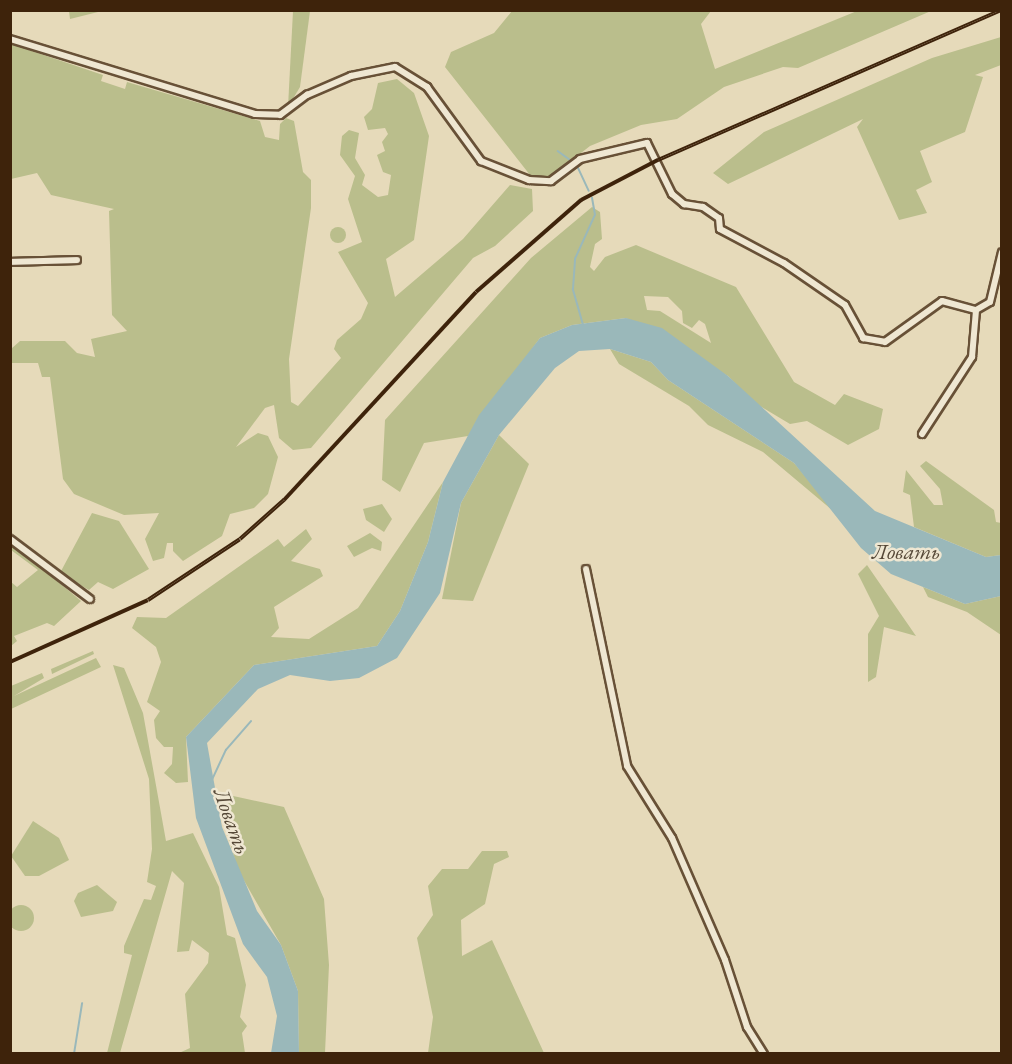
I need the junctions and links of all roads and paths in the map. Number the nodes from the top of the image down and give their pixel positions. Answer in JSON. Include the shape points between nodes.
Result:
{"nodes":[{"id":1,"x":10,"y":39,"type":"edge"},
{"id":2,"x":1002,"y":252,"type":"edge"},
{"id":3,"x":76,"y":260,"type":"dead end"},
{"id":4,"x":10,"y":262,"type":"edge"},
{"id":5,"x":976,"y":310,"type":"junction"},
{"id":6,"x":922,"y":434,"type":"dead end"},
{"id":7,"x":10,"y":539,"type":"edge"},
{"id":8,"x":586,"y":569,"type":"dead end"},
{"id":9,"x":90,"y":599,"type":"dead end"},
{"id":10,"x":764,"y":1053,"type":"edge"}],
"edges":[{"from":1,"to":5,"type":"street","via":[[255,114],[280,115],[307,95],[342,80],[395,67],[427,87],[481,161],[529,180],[551,181],[580,159],[647,143],[672,194],[684,204],[703,207],[719,218],[720,229],[784,263],[845,305],[863,338],[885,342],[942,301]]},
{"from":2,"to":5,"type":"street","via":[[990,302]]},
{"from":3,"to":4,"type":"street"},
{"from":5,"to":6,"type":"street","via":[[972,357]]},
{"from":7,"to":9,"type":"street"},
{"from":8,"to":10,"type":"street","via":[[627,766],[672,838],[725,960],[747,1027]]}]}
